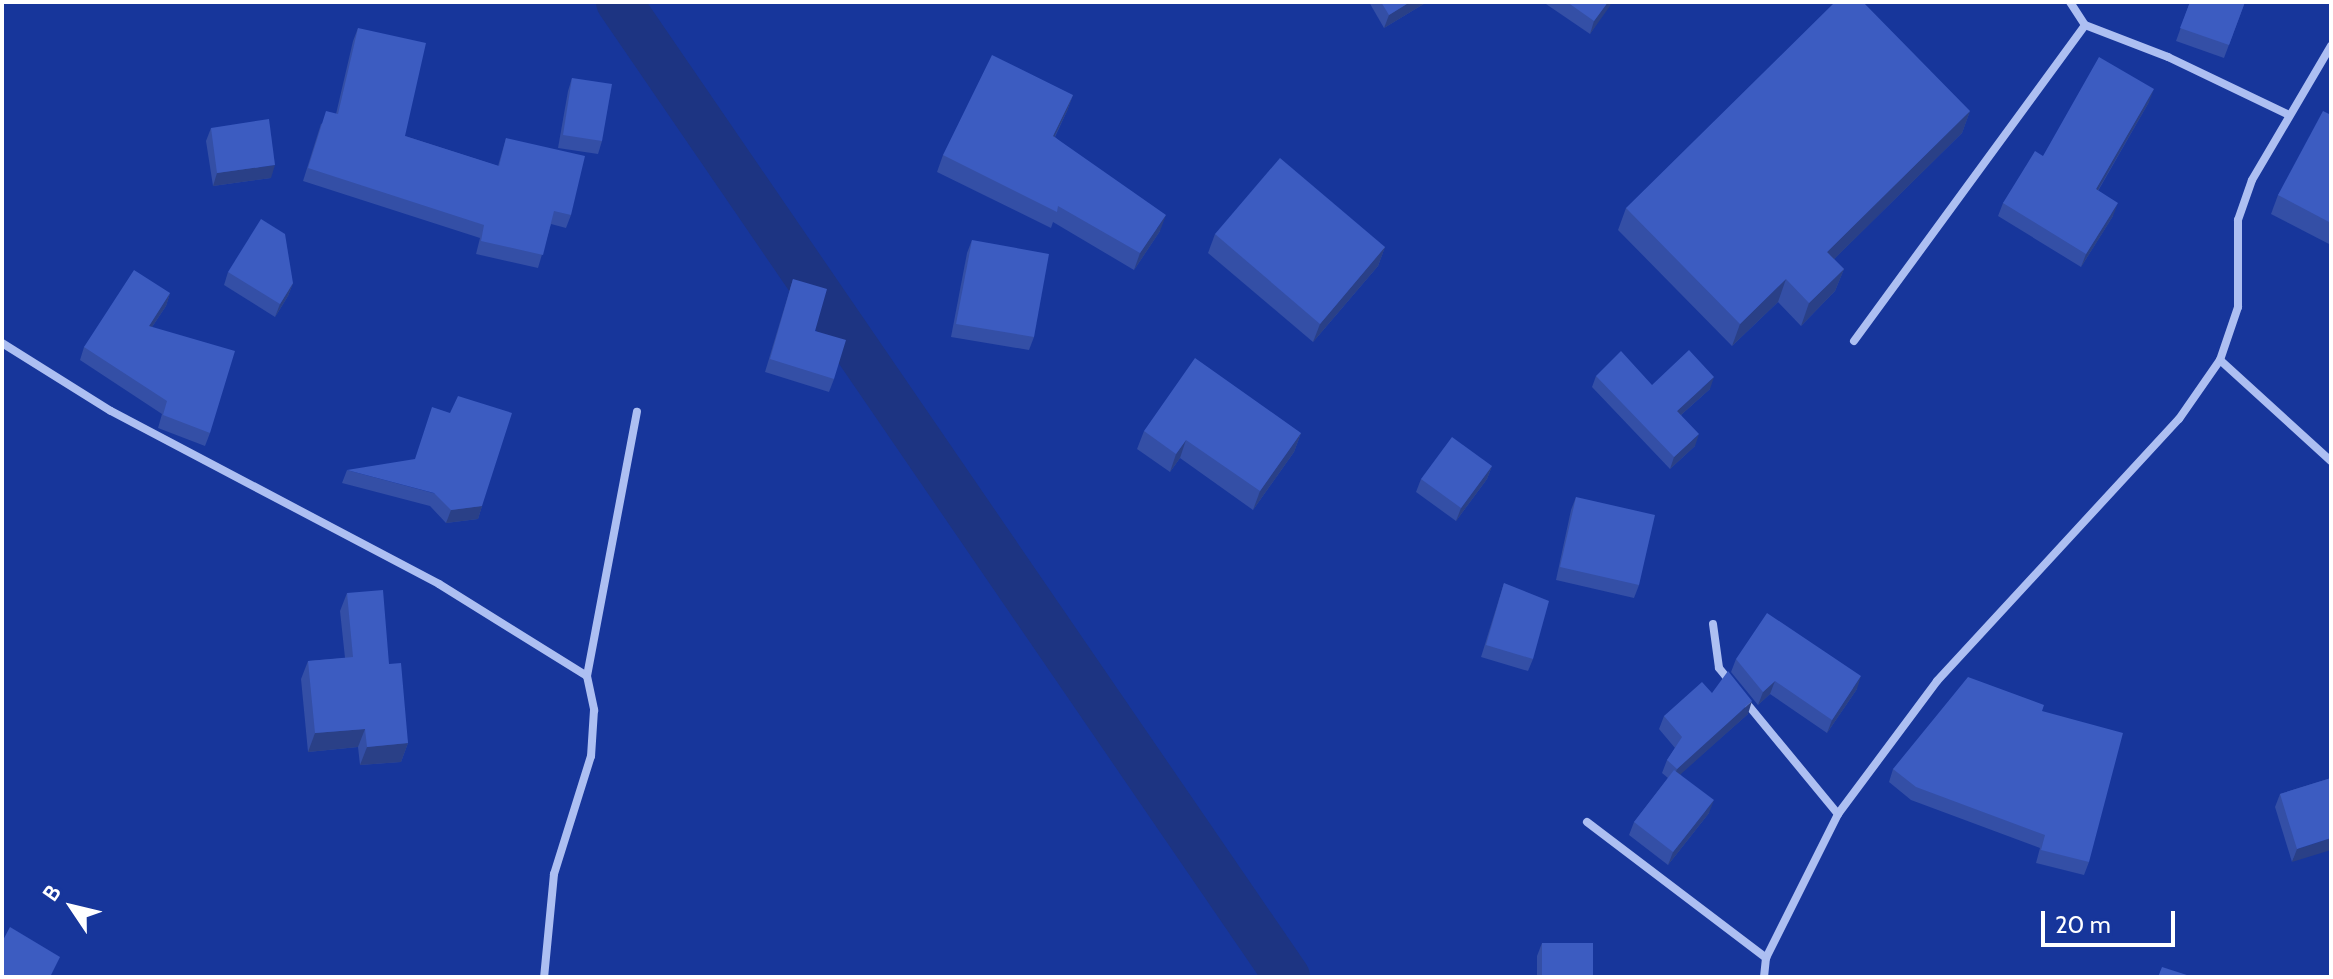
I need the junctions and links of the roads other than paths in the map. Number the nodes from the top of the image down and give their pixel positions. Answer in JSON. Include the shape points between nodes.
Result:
{"nodes":[{"id":1,"x":2070,"y":2,"type":"edge"},
{"id":2,"x":2085,"y":25,"type":"junction"},
{"id":3,"x":2331,"y":46,"type":"edge"},
{"id":4,"x":2289,"y":115,"type":"junction"},
{"id":5,"x":1854,"y":341,"type":"dead end"},
{"id":6,"x":2,"y":343,"type":"edge"},
{"id":7,"x":2220,"y":360,"type":"junction"},
{"id":8,"x":637,"y":412,"type":"dead end"},
{"id":9,"x":2331,"y":461,"type":"edge"},
{"id":10,"x":1713,"y":624,"type":"dead end"},
{"id":11,"x":587,"y":676,"type":"junction"},
{"id":12,"x":1838,"y":814,"type":"junction"},
{"id":13,"x":1587,"y":822,"type":"dead end"},
{"id":14,"x":1766,"y":958,"type":"junction"},
{"id":15,"x":544,"y":977,"type":"edge"},
{"id":16,"x":1764,"y":977,"type":"edge"}],
"edges":[{"from":1,"to":2,"type":"street"},
{"from":2,"to":4,"type":"street","via":[[2168,57]]},
{"from":2,"to":5,"type":"street"},
{"from":3,"to":4,"type":"street"},
{"from":4,"to":7,"type":"street","via":[[2252,180],[2238,220],[2238,307]]},
{"from":6,"to":11,"type":"street","via":[[111,411],[439,584]]},
{"from":7,"to":9,"type":"street"},
{"from":7,"to":12,"type":"street","via":[[2179,419],[1937,681]]},
{"from":8,"to":11,"type":"street","via":[[603,568]]},
{"from":10,"to":12,"type":"street","via":[[1719,668]]},
{"from":11,"to":15,"type":"street","via":[[594,710],[591,756],[554,874]]},
{"from":12,"to":14,"type":"street"},
{"from":13,"to":14,"type":"street"},
{"from":14,"to":16,"type":"street"}]}
